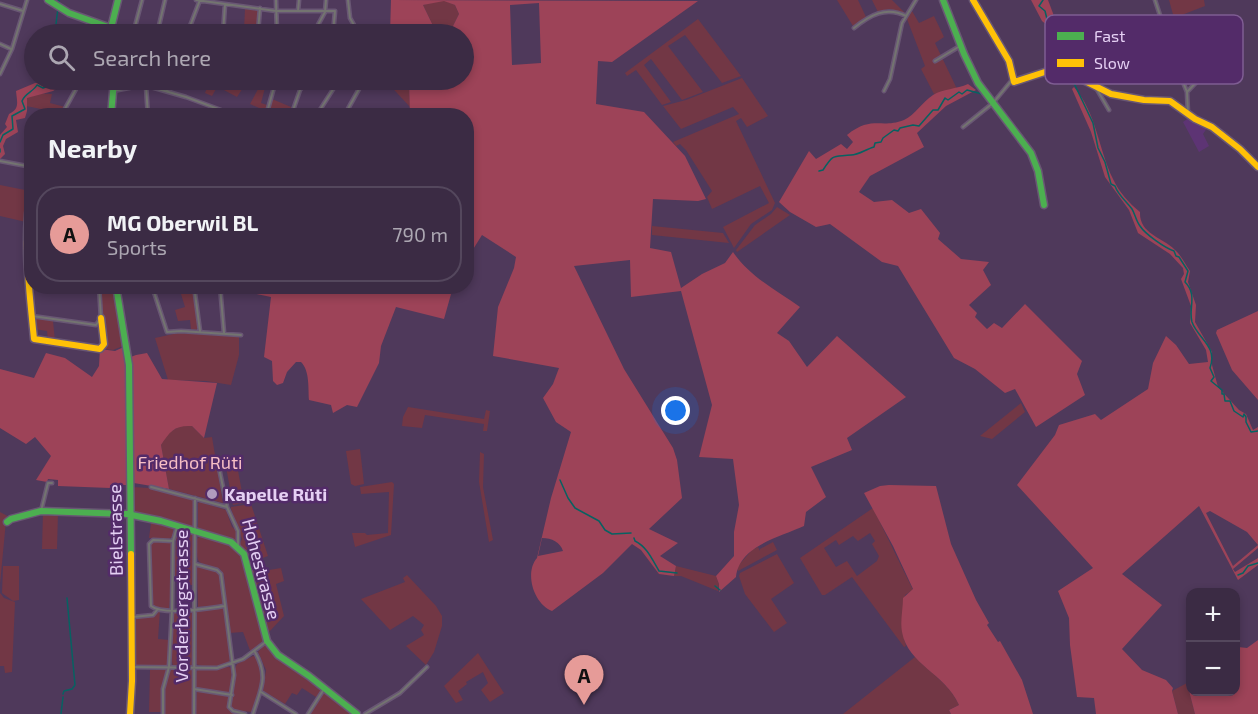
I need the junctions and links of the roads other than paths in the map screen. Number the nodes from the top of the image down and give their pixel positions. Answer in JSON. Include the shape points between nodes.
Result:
{"nodes":[{"id":1,"x":27,"y":0,"type":"edge"},
{"id":2,"x":118,"y":0,"type":"edge"},
{"id":3,"x":142,"y":0,"type":"edge"},
{"id":4,"x":165,"y":0,"type":"edge"},
{"id":5,"x":196,"y":0,"type":"edge"},
{"id":6,"x":250,"y":0,"type":"edge"},
{"id":7,"x":276,"y":0,"type":"edge"},
{"id":8,"x":299,"y":0,"type":"edge"},
{"id":9,"x":326,"y":0,"type":"edge"},
{"id":10,"x":348,"y":0,"type":"edge"},
{"id":11,"x":916,"y":0,"type":"edge"},
{"id":12,"x":943,"y":0,"type":"edge"},
{"id":13,"x":973,"y":0,"type":"edge"},
{"id":14,"x":1155,"y":0,"type":"edge"},
{"id":15,"x":200,"y":1,"type":"edge"},
{"id":16,"x":51,"y":2,"type":"edge"},
{"id":17,"x":0,"y":4,"type":"edge"},
{"id":18,"x":225,"y":4,"type":"junction"},
{"id":19,"x":250,"y":7,"type":"junction"},
{"id":20,"x":260,"y":9,"type":"junction"},
{"id":21,"x":23,"y":11,"type":"junction"},
{"id":22,"x":276,"y":11,"type":"junction"},
{"id":23,"x":298,"y":11,"type":"junction"},
{"id":24,"x":325,"y":12,"type":"junction"},
{"id":25,"x":1160,"y":15,"type":"edge"},
{"id":26,"x":906,"y":16,"type":"junction"},
{"id":27,"x":93,"y":24,"type":"edge"},
{"id":28,"x":113,"y":24,"type":"edge"},
{"id":29,"x":136,"y":24,"type":"edge"},
{"id":30,"x":159,"y":24,"type":"edge"},
{"id":31,"x":191,"y":24,"type":"edge"},
{"id":32,"x":223,"y":24,"type":"edge"},
{"id":33,"x":259,"y":24,"type":"edge"},
{"id":34,"x":277,"y":24,"type":"edge"},
{"id":35,"x":318,"y":24,"type":"edge"},
{"id":36,"x":334,"y":24,"type":"edge"},
{"id":37,"x":353,"y":24,"type":"edge"},
{"id":38,"x":854,"y":28,"type":"dead end"},
{"id":39,"x":0,"y":44,"type":"edge"},
{"id":40,"x":960,"y":46,"type":"junction"},
{"id":41,"x":12,"y":49,"type":"junction"},
{"id":42,"x":935,"y":61,"type":"dead end"},
{"id":43,"x":1045,"y":71,"type":"edge"},
{"id":44,"x":0,"y":74,"type":"edge"},
{"id":45,"x":1012,"y":80,"type":"junction"},
{"id":46,"x":1092,"y":84,"type":"joint"},
{"id":47,"x":1184,"y":84,"type":"edge"},
{"id":48,"x":1195,"y":84,"type":"edge"},
{"id":49,"x":75,"y":90,"type":"edge"},
{"id":50,"x":121,"y":90,"type":"edge"},
{"id":51,"x":146,"y":90,"type":"edge"},
{"id":52,"x":162,"y":90,"type":"edge"},
{"id":53,"x":273,"y":90,"type":"edge"},
{"id":54,"x":300,"y":90,"type":"edge"},
{"id":55,"x":333,"y":90,"type":"edge"},
{"id":56,"x":358,"y":90,"type":"edge"},
{"id":57,"x":166,"y":91,"type":"joint"},
{"id":58,"x":884,"y":91,"type":"dead end"},
{"id":59,"x":113,"y":92,"type":"joint"},
{"id":60,"x":1187,"y":92,"type":"junction"},
{"id":61,"x":993,"y":102,"type":"junction"},
{"id":62,"x":65,"y":108,"type":"edge"},
{"id":63,"x":112,"y":108,"type":"edge"},
{"id":64,"x":147,"y":108,"type":"edge"},
{"id":65,"x":214,"y":108,"type":"edge"},
{"id":66,"x":268,"y":108,"type":"edge"},
{"id":67,"x":294,"y":108,"type":"edge"},
{"id":68,"x":321,"y":108,"type":"edge"},
{"id":69,"x":349,"y":108,"type":"edge"},
{"id":70,"x":1109,"y":110,"type":"dead end"},
{"id":71,"x":1188,"y":114,"type":"junction"},
{"id":72,"x":963,"y":127,"type":"dead end"},
{"id":73,"x":0,"y":161,"type":"edge"},
{"id":74,"x":24,"y":166,"type":"edge"},
{"id":75,"x":1258,"y":167,"type":"edge"},
{"id":76,"x":1044,"y":205,"type":"dead end"},
{"id":77,"x":31,"y":294,"type":"edge"},
{"id":78,"x":100,"y":294,"type":"edge"},
{"id":79,"x":117,"y":294,"type":"edge"},
{"id":80,"x":155,"y":294,"type":"edge"},
{"id":81,"x":195,"y":294,"type":"edge"},
{"id":82,"x":221,"y":294,"type":"edge"},
{"id":83,"x":32,"y":316,"type":"junction"},
{"id":84,"x":101,"y":318,"type":"junction"},
{"id":85,"x":200,"y":332,"type":"junction"},
{"id":86,"x":224,"y":333,"type":"junction"},
{"id":87,"x":241,"y":334,"type":"dead end"},
{"id":88,"x":218,"y":463,"type":"dead end"},
{"id":89,"x":52,"y":483,"type":"dead end"},
{"id":90,"x":151,"y":487,"type":"dead end"},
{"id":91,"x":195,"y":498,"type":"junction"},
{"id":92,"x":227,"y":507,"type":"junction"},
{"id":93,"x":41,"y":511,"type":"junction"},
{"id":94,"x":130,"y":515,"type":"junction"},
{"id":95,"x":7,"y":522,"type":"dead end"},
{"id":96,"x":178,"y":526,"type":"junction"},
{"id":97,"x":195,"y":532,"type":"junction"},
{"id":98,"x":173,"y":541,"type":"junction"},
{"id":99,"x":238,"y":547,"type":"junction"},
{"id":100,"x":195,"y":564,"type":"junction"},
{"id":101,"x":225,"y":606,"type":"junction"},
{"id":102,"x":157,"y":609,"type":"junction"},
{"id":103,"x":195,"y":609,"type":"junction"},
{"id":104,"x":172,"y":610,"type":"junction"},
{"id":105,"x":131,"y":618,"type":"junction"},
{"id":106,"x":267,"y":640,"type":"junction"},
{"id":107,"x":255,"y":652,"type":"junction"},
{"id":108,"x":232,"y":664,"type":"junction"},
{"id":109,"x":131,"y":667,"type":"junction"},
{"id":110,"x":169,"y":667,"type":"junction"},
{"id":111,"x":427,"y":667,"type":"dead end"},
{"id":112,"x":195,"y":668,"type":"junction"},
{"id":113,"x":325,"y":688,"type":"junction"},
{"id":114,"x":194,"y":689,"type":"junction"},
{"id":115,"x":261,"y":692,"type":"junction"},
{"id":116,"x":232,"y":695,"type":"junction"},
{"id":117,"x":130,"y":714,"type":"edge"},
{"id":118,"x":163,"y":714,"type":"edge"},
{"id":119,"x":194,"y":714,"type":"edge"},
{"id":120,"x":245,"y":714,"type":"edge"},
{"id":121,"x":253,"y":714,"type":"edge"},
{"id":122,"x":296,"y":714,"type":"edge"},
{"id":123,"x":308,"y":714,"type":"edge"},
{"id":124,"x":357,"y":714,"type":"edge"},
{"id":125,"x":365,"y":714,"type":"edge"}],
"edges":[{"from":1,"to":21,"type":"street"},
{"from":2,"to":28,"type":"street"},
{"from":3,"to":29,"type":"street"},
{"from":4,"to":30,"type":"street"},
{"from":5,"to":15,"type":"street"},
{"from":6,"to":19,"type":"street"},
{"from":7,"to":22,"type":"street"},
{"from":8,"to":23,"type":"street"},
{"from":9,"to":24,"type":"street"},
{"from":10,"to":37,"type":"street"},
{"from":11,"to":26,"type":"street"},
{"from":12,"to":40,"type":"street"},
{"from":13,"to":45,"type":"street","via":[[1009,61]]},
{"from":14,"to":25,"type":"street"},
{"from":15,"to":18,"type":"street"},
{"from":15,"to":31,"type":"street"},
{"from":16,"to":27,"type":"street"},
{"from":17,"to":21,"type":"street"},
{"from":18,"to":19,"type":"street"},
{"from":18,"to":32,"type":"street"},
{"from":19,"to":20,"type":"street"},
{"from":20,"to":22,"type":"street"},
{"from":20,"to":33,"type":"street"},
{"from":21,"to":41,"type":"street"},
{"from":22,"to":23,"type":"street"},
{"from":22,"to":34,"type":"street"},
{"from":23,"to":24,"type":"street"},
{"from":24,"to":35,"type":"street"},
{"from":24,"to":36,"type":"street","via":[[335,11]]},
{"from":26,"to":38,"type":"street","via":[[881,13]]},
{"from":26,"to":58,"type":"street"},
{"from":39,"to":41,"type":"street"},
{"from":40,"to":42,"type":"street"},
{"from":40,"to":61,"type":"street","via":[[983,94]]},
{"from":41,"to":44,"type":"street"},
{"from":43,"to":45,"type":"street","via":[[1017,82]]},
{"from":45,"to":61,"type":"street"},
{"from":46,"to":70,"type":"street"},
{"from":46,"to":71,"type":"street","via":[[1131,99],[1170,101]]},
{"from":47,"to":60,"type":"street"},
{"from":48,"to":60,"type":"street"},
{"from":49,"to":62,"type":"street"},
{"from":50,"to":59,"type":"street"},
{"from":51,"to":64,"type":"street"},
{"from":52,"to":57,"type":"street"},
{"from":53,"to":66,"type":"street"},
{"from":54,"to":67,"type":"street"},
{"from":55,"to":68,"type":"street"},
{"from":56,"to":69,"type":"street"},
{"from":57,"to":65,"type":"street"},
{"from":59,"to":63,"type":"street"},
{"from":60,"to":71,"type":"street"},
{"from":61,"to":72,"type":"street"},
{"from":61,"to":76,"type":"street","via":[[1031,153]]},
{"from":71,"to":75,"type":"street","via":[[1214,129]]},
{"from":73,"to":74,"type":"street"},
{"from":77,"to":83,"type":"street"},
{"from":78,"to":84,"type":"street"},
{"from":79,"to":94,"type":"street","name":"Bielstrasse","via":[[129,365]]},
{"from":80,"to":85,"type":"street","via":[[167,332]]},
{"from":81,"to":85,"type":"street"},
{"from":82,"to":86,"type":"street"},
{"from":83,"to":84,"type":"street","via":[[88,325],[98,324]]},
{"from":83,"to":84,"type":"street","via":[[34,339],[100,349],[104,344]]},
{"from":85,"to":86,"type":"street"},
{"from":86,"to":87,"type":"street"},
{"from":88,"to":92,"type":"street","name":"Hohestrasse"},
{"from":89,"to":93,"type":"street","via":[[48,483]]},
{"from":90,"to":91,"type":"street"},
{"from":91,"to":92,"type":"street"},
{"from":91,"to":97,"type":"street","name":"Vorderbergstrasse"},
{"from":92,"to":99,"type":"street","name":"Hohestrasse","via":[[238,529]]},
{"from":93,"to":94,"type":"street"},
{"from":93,"to":95,"type":"street"},
{"from":94,"to":96,"type":"street"},
{"from":94,"to":105,"type":"street","name":"Bielstrasse"},
{"from":96,"to":97,"type":"street"},
{"from":96,"to":98,"type":"street"},
{"from":97,"to":99,"type":"street"},
{"from":97,"to":100,"type":"street","name":"Vorderbergstrasse"},
{"from":98,"to":102,"type":"street","via":[[153,540],[149,544],[151,606]]},
{"from":98,"to":104,"type":"street"},
{"from":99,"to":106,"type":"street","name":"Hohestrasse","via":[[246,562]]},
{"from":100,"to":101,"type":"street","via":[[221,574]]},
{"from":100,"to":103,"type":"street","name":"Vorderbergstrasse"},
{"from":101,"to":103,"type":"street"},
{"from":101,"to":108,"type":"street"},
{"from":102,"to":104,"type":"street"},
{"from":102,"to":105,"type":"street","via":[[153,615]]},
{"from":103,"to":104,"type":"street"},
{"from":103,"to":112,"type":"street","name":"Vorderbergstrasse"},
{"from":104,"to":110,"type":"street"},
{"from":105,"to":109,"type":"street","name":"Bielstrasse"},
{"from":106,"to":107,"type":"street"},
{"from":106,"to":113,"type":"street","name":"Hohestrasse","via":[[278,655]]},
{"from":107,"to":108,"type":"street"},
{"from":107,"to":115,"type":"street","via":[[263,669]]},
{"from":108,"to":112,"type":"street"},
{"from":108,"to":116,"type":"street"},
{"from":109,"to":110,"type":"street"},
{"from":109,"to":117,"type":"street","name":"Bielstrasse"},
{"from":110,"to":112,"type":"street"},
{"from":110,"to":118,"type":"street","via":[[163,689]]},
{"from":111,"to":125,"type":"street","via":[[400,693]]},
{"from":112,"to":114,"type":"street","name":"Vorderbergstrasse"},
{"from":113,"to":123,"type":"street"},
{"from":113,"to":124,"type":"street","name":"Hohestrasse"},
{"from":114,"to":116,"type":"street"},
{"from":114,"to":119,"type":"street","name":"Vorderbergstrasse"},
{"from":115,"to":121,"type":"street"},
{"from":115,"to":122,"type":"street"},
{"from":116,"to":120,"type":"street","via":[[230,710]]}]}
